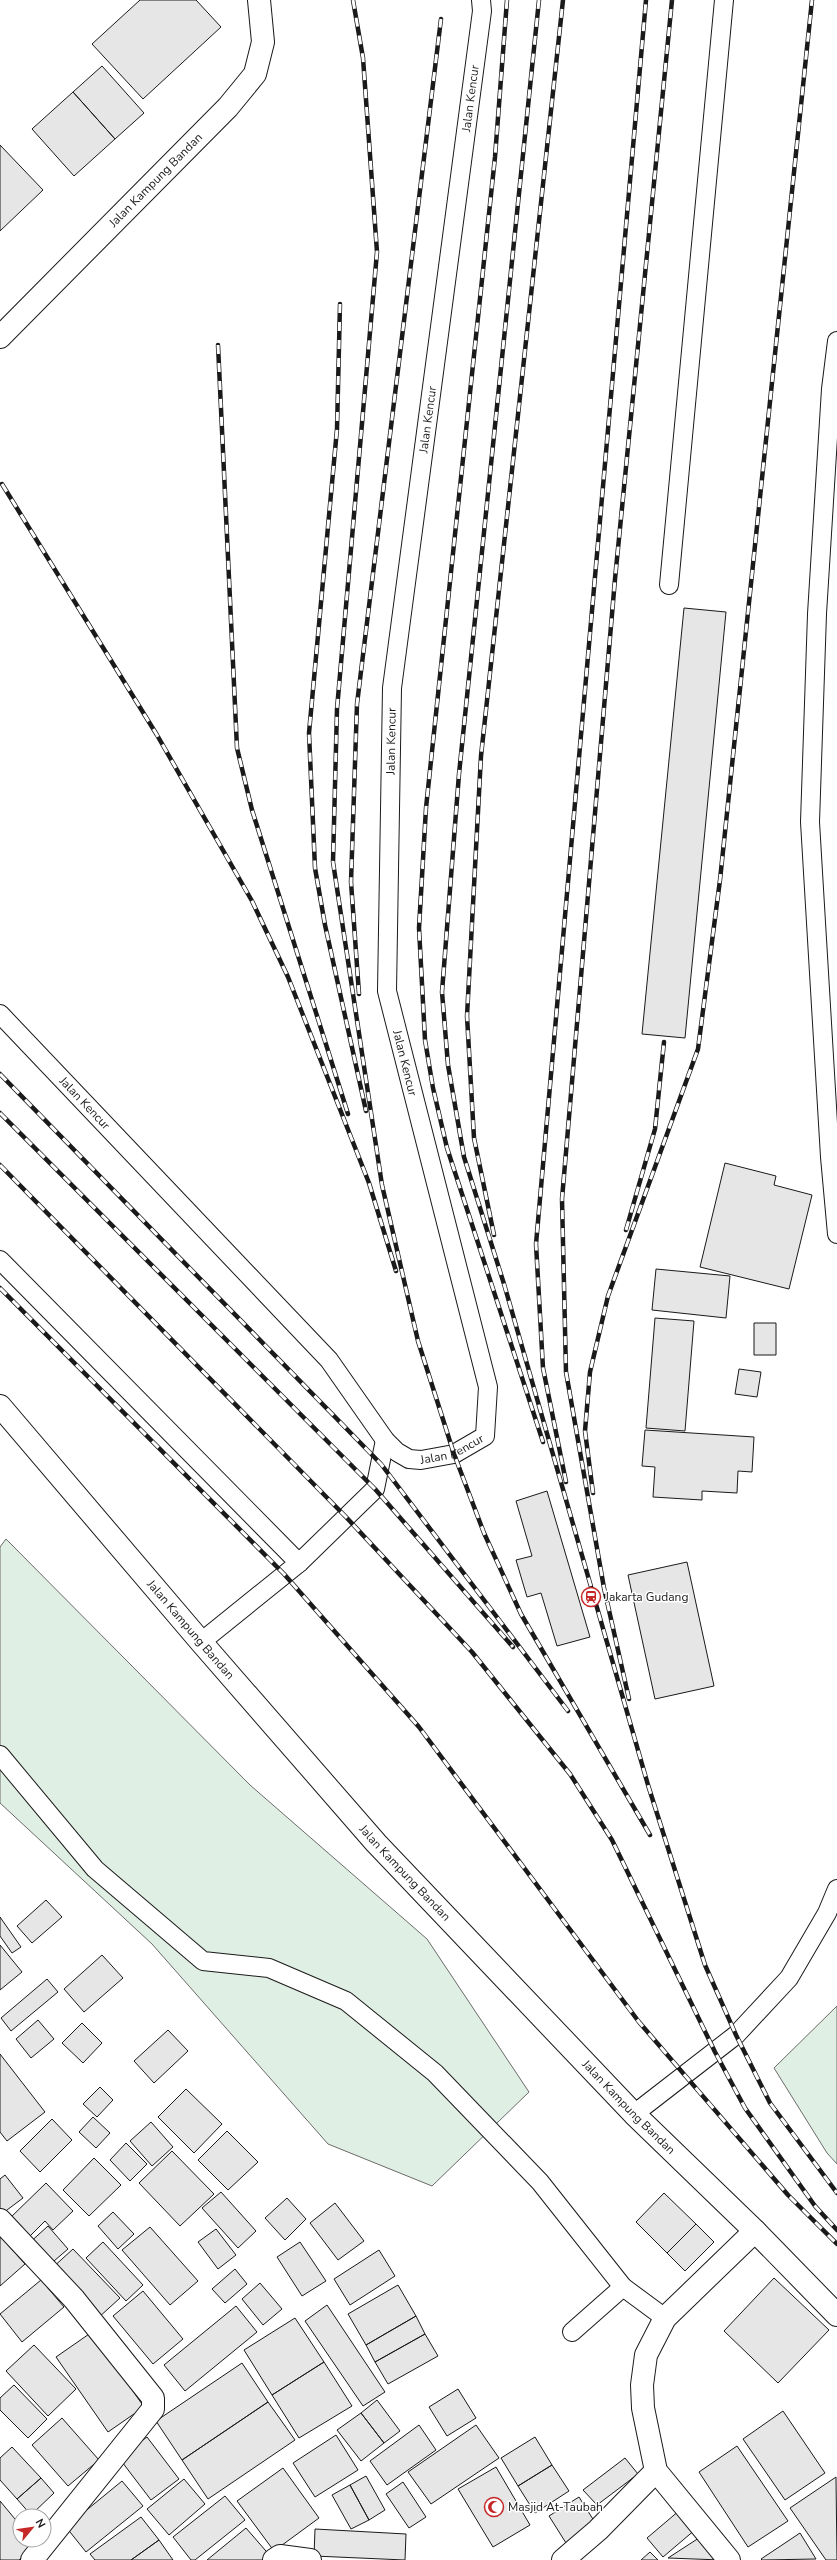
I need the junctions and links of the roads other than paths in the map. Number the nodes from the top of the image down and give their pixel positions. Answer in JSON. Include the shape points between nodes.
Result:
{"nodes":[{"id":1,"x":258,"y":0,"type":"edge"},
{"id":2,"x":481,"y":0,"type":"edge"},
{"id":3,"x":724,"y":0,"type":"edge"},
{"id":4,"x":0,"y":337,"type":"edge"},
{"id":5,"x":837,"y":341,"type":"edge"},
{"id":6,"x":669,"y":585,"type":"dead end"},
{"id":7,"x":0,"y":1014,"type":"edge"},
{"id":8,"x":837,"y":1234,"type":"edge"},
{"id":9,"x":0,"y":1260,"type":"edge"},
{"id":10,"x":0,"y":1406,"type":"edge"},
{"id":11,"x":384,"y":1440,"type":"junction"},
{"id":12,"x":299,"y":1563,"type":"junction"},
{"id":13,"x":201,"y":1642,"type":"junction"},
{"id":14,"x":0,"y":1755,"type":"edge"},
{"id":15,"x":837,"y":1889,"type":"edge"},
{"id":16,"x":634,"y":2114,"type":"junction"},
{"id":17,"x":0,"y":2220,"type":"edge"},
{"id":18,"x":755,"y":2231,"type":"junction"},
{"id":19,"x":623,"y":2287,"type":"junction"},
{"id":20,"x":837,"y":2315,"type":"edge"},
{"id":21,"x":665,"y":2318,"type":"junction"},
{"id":22,"x":572,"y":2332,"type":"dead end"},
{"id":23,"x":656,"y":2471,"type":"junction"},
{"id":24,"x":32,"y":2560,"type":"edge"},
{"id":25,"x":274,"y":2560,"type":"edge"},
{"id":26,"x":310,"y":2560,"type":"edge"},
{"id":27,"x":563,"y":2560,"type":"edge"},
{"id":28,"x":729,"y":2560,"type":"edge"}],
"edges":[{"from":1,"to":4,"type":"street","name":"Jalan Kampung Bandan","via":[[263,42],[254,74],[228,107]]},
{"from":2,"to":11,"type":"lane","name":"Jalan Kencur","via":[[482,11],[392,688],[387,991],[488,1387],[485,1436],[454,1454],[421,1460],[409,1459]]},
{"from":3,"to":6,"type":"lane"},
{"from":5,"to":8,"type":"lane","via":[[831,389],[817,614],[810,822]]},
{"from":7,"to":11,"type":"lane","name":"Jalan Kencur","via":[[329,1360]]},
{"from":9,"to":12,"type":"lane"},
{"from":10,"to":13,"type":"street","name":"Jalan Kampung Bandan"},
{"from":11,"to":12,"type":"lane","via":[[375,1489]]},
{"from":12,"to":13,"type":"lane"},
{"from":13,"to":16,"type":"street","name":"Jalan Kampung Bandan","via":[[376,1843]]},
{"from":14,"to":19,"type":"lane","via":[[96,1869],[203,1961],[269,1968],[346,2001],[435,2073],[540,2182]]},
{"from":15,"to":16,"type":"lane","via":[[827,1913],[789,1978],[736,2035]]},
{"from":16,"to":18,"type":"street","name":"Jalan Kampung Bandan"},
{"from":17,"to":24,"type":"street","via":[[74,2299],[153,2398],[154,2404],[153,2409]]},
{"from":18,"to":20,"type":"street","name":"Jalan Kampung Bandan"},
{"from":18,"to":21,"type":"street"},
{"from":19,"to":21,"type":"lane"},
{"from":19,"to":22,"type":"lane"},
{"from":21,"to":23,"type":"street","via":[[646,2355],[642,2385],[644,2416]]},
{"from":23,"to":27,"type":"street","via":[[588,2539]]},
{"from":23,"to":28,"type":"street"},
{"from":25,"to":26,"type":"street","via":[[280,2556]]}]}
